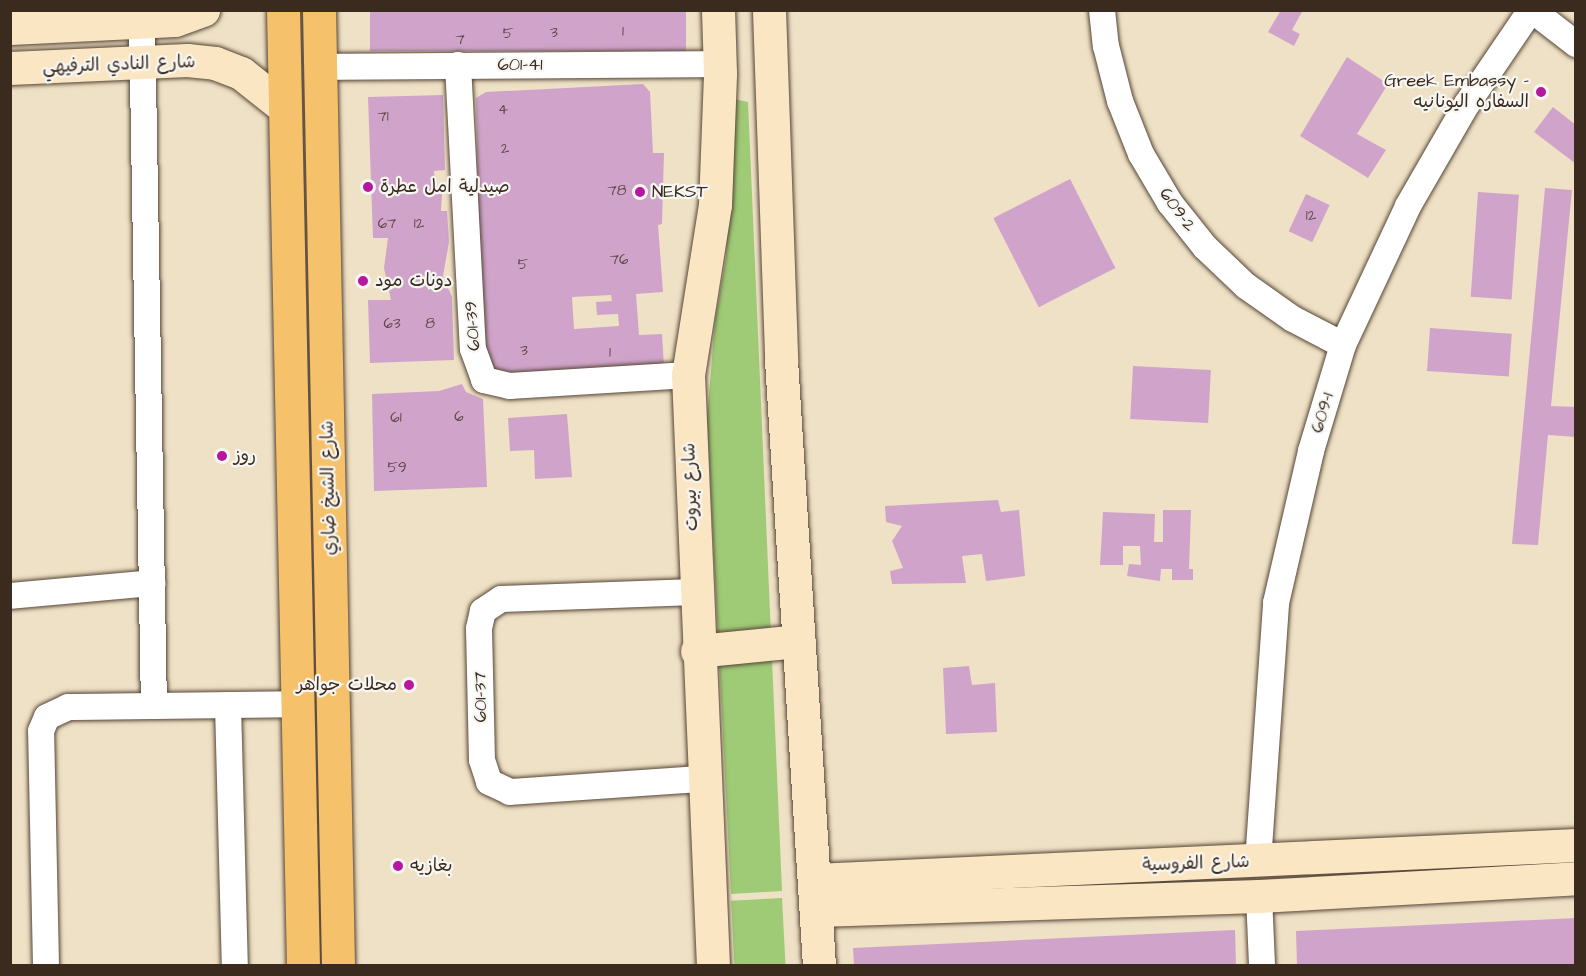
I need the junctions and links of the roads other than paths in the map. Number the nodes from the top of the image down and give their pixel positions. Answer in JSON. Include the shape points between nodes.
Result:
{"nodes":[{"id":1,"x":203,"y":10,"type":"edge"},
{"id":2,"x":283,"y":10,"type":"edge"},
{"id":3,"x":319,"y":10,"type":"edge"},
{"id":4,"x":718,"y":10,"type":"edge"},
{"id":5,"x":769,"y":10,"type":"edge"},
{"id":6,"x":1102,"y":10,"type":"edge"},
{"id":7,"x":1532,"y":10,"type":"edge"},
{"id":8,"x":142,"y":21,"type":"junction"},
{"id":9,"x":10,"y":28,"type":"edge"},
{"id":10,"x":1575,"y":44,"type":"edge"},
{"id":11,"x":143,"y":62,"type":"junction"},
{"id":12,"x":720,"y":64,"type":"junction"},
{"id":13,"x":458,"y":65,"type":"junction"},
{"id":14,"x":320,"y":67,"type":"junction"},
{"id":15,"x":10,"y":68,"type":"edge"},
{"id":16,"x":285,"y":108,"type":"junction"},
{"id":17,"x":1343,"y":345,"type":"junction"},
{"id":18,"x":688,"y":375,"type":"junction"},
{"id":19,"x":152,"y":583,"type":"junction"},
{"id":20,"x":695,"y":592,"type":"junction"},
{"id":21,"x":10,"y":596,"type":"edge"},
{"id":22,"x":799,"y":641,"type":"junction"},
{"id":23,"x":698,"y":651,"type":"junction"},
{"id":24,"x":298,"y":704,"type":"junction"},
{"id":25,"x":228,"y":705,"type":"junction"},
{"id":26,"x":154,"y":706,"type":"junction"},
{"id":27,"x":702,"y":779,"type":"junction"},
{"id":28,"x":1575,"y":845,"type":"edge"},
{"id":29,"x":1258,"y":862,"type":"junction"},
{"id":30,"x":1102,"y":868,"type":"junction"},
{"id":31,"x":1575,"y":878,"type":"edge"},
{"id":32,"x":816,"y":895,"type":"junction"},
{"id":33,"x":1259,"y":896,"type":"junction"},
{"id":34,"x":1102,"y":900,"type":"junction"},
{"id":35,"x":46,"y":966,"type":"edge"},
{"id":36,"x":235,"y":966,"type":"edge"},
{"id":37,"x":303,"y":966,"type":"edge"},
{"id":38,"x":338,"y":966,"type":"edge"},
{"id":39,"x":713,"y":966,"type":"edge"},
{"id":40,"x":819,"y":966,"type":"edge"},
{"id":41,"x":1262,"y":966,"type":"edge"}],
"edges":[{"from":1,"to":8,"type":"street","via":[[175,20]]},
{"from":2,"to":16,"type":"main road","name":"شارع الشيخ ضاري"},
{"from":3,"to":14,"type":"main road","name":"شارع الشيخ ضاري"},
{"from":4,"to":12,"type":"street","name":"شارع بيروت"},
{"from":5,"to":22,"type":"street","via":[[781,360]]},
{"from":6,"to":17,"type":"street","name":"609-2","via":[[1106,46],[1120,101],[1141,154],[1170,203],[1205,248],[1246,286],[1293,319]]},
{"from":7,"to":10,"type":"street"},
{"from":7,"to":17,"type":"street","name":"609-1","via":[[1467,104],[1408,206]]},
{"from":8,"to":9,"type":"street"},
{"from":8,"to":11,"type":"street"},
{"from":11,"to":15,"type":"street","name":"شارع النادي الترفيهي"},
{"from":11,"to":16,"type":"street","name":"شارع النادي الترفيهي","via":[[214,63],[241,73]]},
{"from":11,"to":19,"type":"street"},
{"from":12,"to":13,"type":"street","name":"601-41"},
{"from":12,"to":18,"type":"street","name":"شارع بيروت","via":[[713,232]]},
{"from":13,"to":14,"type":"street","name":"601-41"},
{"from":13,"to":18,"type":"street","name":"601-39","via":[[473,350],[484,380],[496,386],[510,386]]},
{"from":14,"to":38,"type":"main road","name":"شارع الشيخ ضاري"},
{"from":16,"to":24,"type":"main road","name":"شارع الشيخ ضاري"},
{"from":17,"to":29,"type":"street","name":"609-1","via":[[1311,451],[1276,603]]},
{"from":18,"to":20,"type":"street","name":"شارع بيروت"},
{"from":19,"to":21,"type":"street"},
{"from":19,"to":26,"type":"street"},
{"from":20,"to":23,"type":"street","name":"شارع بيروت"},
{"from":20,"to":27,"type":"street","name":"601-37","via":[[501,599],[483,611],[479,629],[482,760],[489,782],[510,792]]},
{"from":22,"to":23,"type":"street"},
{"from":22,"to":32,"type":"street"},
{"from":23,"to":27,"type":"street","name":"شارع بيروت"},
{"from":24,"to":25,"type":"street"},
{"from":24,"to":37,"type":"main road","name":"شارع الشيخ ضاري"},
{"from":25,"to":26,"type":"street"},
{"from":25,"to":36,"type":"street"},
{"from":26,"to":35,"type":"street","via":[[61,708],[43,723]]},
{"from":27,"to":39,"type":"street","name":"شارع بيروت"},
{"from":28,"to":29,"type":"street","name":"شارع الفروسية"},
{"from":29,"to":30,"type":"street","name":"شارع الفروسية"},
{"from":30,"to":32,"type":"street","name":"شارع الفروسية"},
{"from":30,"to":34,"type":"street"},
{"from":31,"to":33,"type":"street","name":"شارع الفروسية"},
{"from":32,"to":34,"type":"street","name":"شارع الفروسية"},
{"from":32,"to":40,"type":"street"},
{"from":33,"to":34,"type":"street","name":"شارع الفروسية"},
{"from":33,"to":41,"type":"street"}]}
